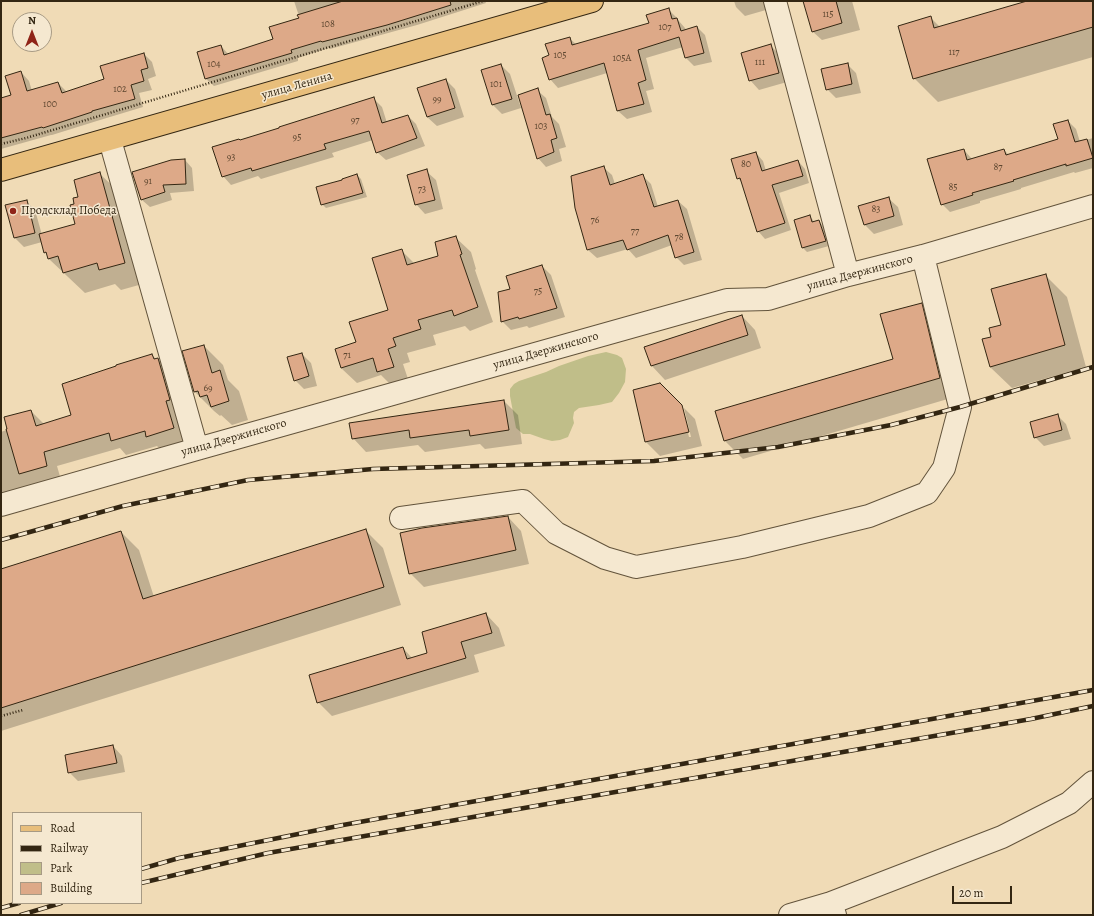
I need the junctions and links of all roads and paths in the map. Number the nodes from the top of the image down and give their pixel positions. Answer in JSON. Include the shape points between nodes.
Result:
{"nodes":[{"id":1,"x":483,"y":1,"type":"edge"},
{"id":2,"x":592,"y":1,"type":"edge"},
{"id":3,"x":774,"y":1,"type":"edge"},
{"id":4,"x":110,"y":140,"type":"junction"},
{"id":5,"x":1,"y":144,"type":"edge"},
{"id":6,"x":1,"y":170,"type":"edge"},
{"id":7,"x":1093,"y":206,"type":"edge"},
{"id":8,"x":923,"y":256,"type":"junction"},
{"id":9,"x":848,"y":275,"type":"junction"},
{"id":10,"x":197,"y":449,"type":"junction"},
{"id":11,"x":1,"y":505,"type":"edge"},
{"id":12,"x":401,"y":518,"type":"dead end"},
{"id":13,"x":23,"y":710,"type":"dead end"},
{"id":14,"x":1,"y":716,"type":"edge"},
{"id":15,"x":1093,"y":782,"type":"edge"},
{"id":16,"x":833,"y":909,"type":"edge"},
{"id":17,"x":790,"y":915,"type":"edge"}],
"edges":[{"from":1,"to":5,"type":"path"},
{"from":2,"to":4,"type":"main road","name":"улица Ленина"},
{"from":3,"to":9,"type":"street"},
{"from":4,"to":6,"type":"main road","name":"улица Ленина"},
{"from":4,"to":10,"type":"street"},
{"from":7,"to":8,"type":"street","name":"улица Дзержинского"},
{"from":8,"to":9,"type":"street","name":"улица Дзержинского"},
{"from":8,"to":12,"type":"street","via":[[960,407],[944,468],[927,493],[869,516],[742,547],[636,567],[605,558],[556,533],[523,501]]},
{"from":9,"to":10,"type":"street","name":"улица Дзержинского","via":[[768,299],[727,300]]},
{"from":10,"to":11,"type":"street","name":"улица Дзержинского"},
{"from":13,"to":14,"type":"path"},
{"from":15,"to":16,"type":"street","via":[[1069,803],[1002,837]]},
{"from":16,"to":17,"type":"street"}]}
